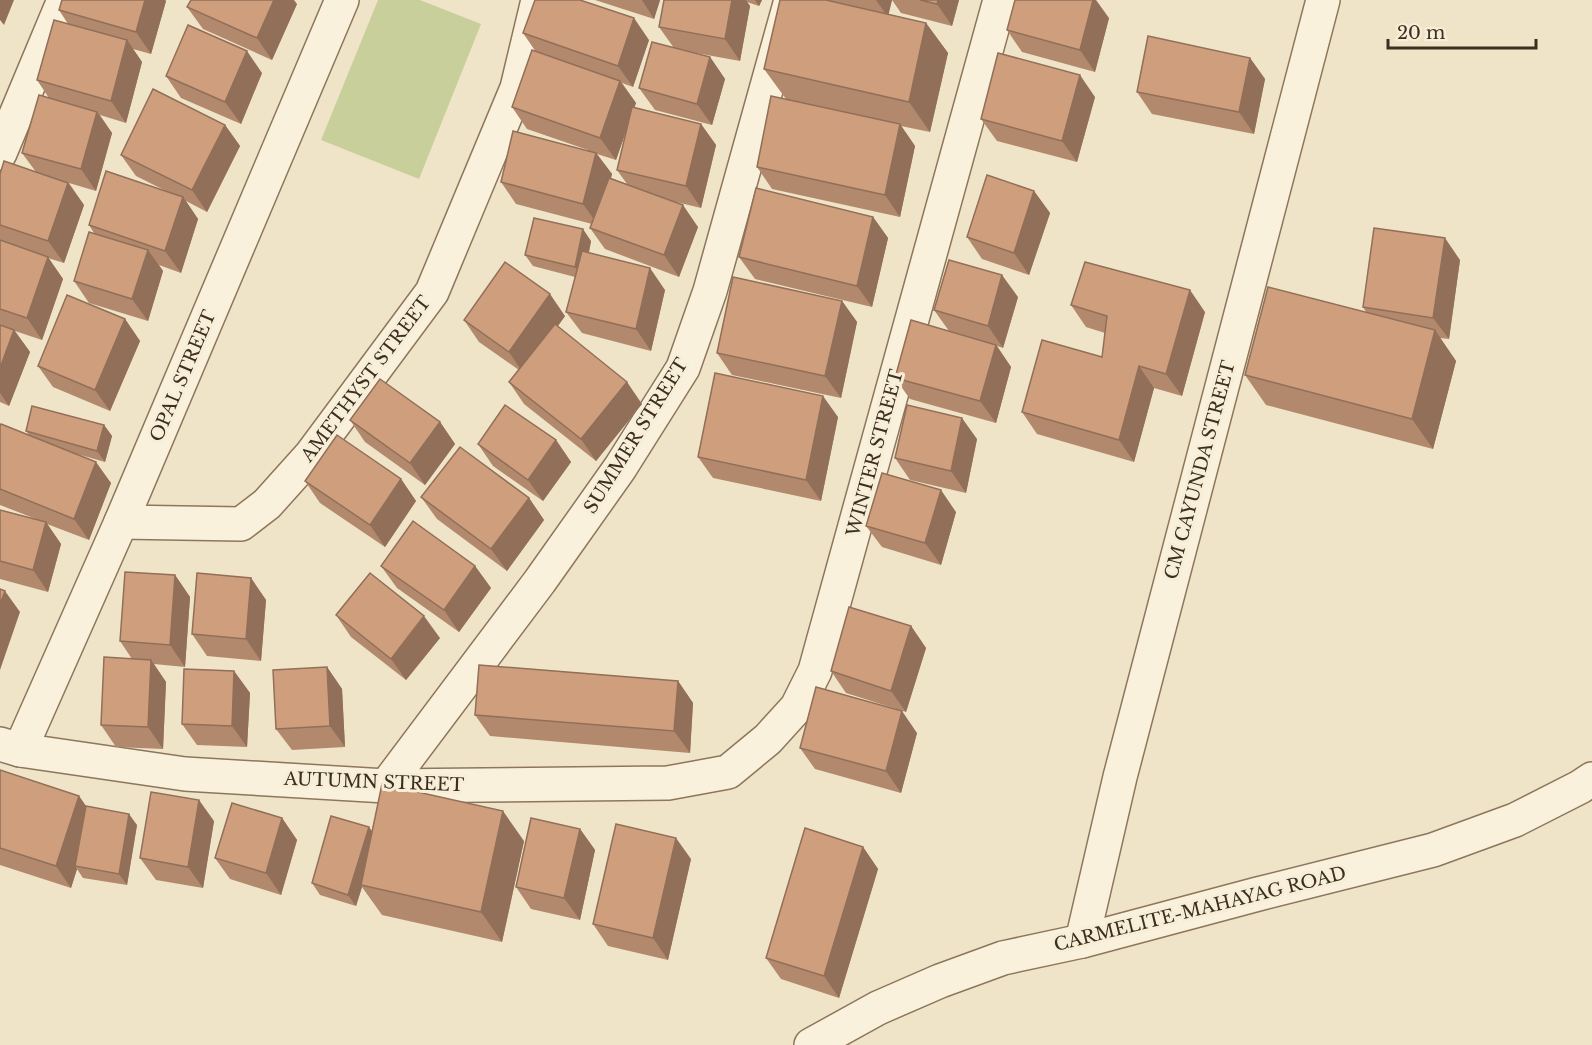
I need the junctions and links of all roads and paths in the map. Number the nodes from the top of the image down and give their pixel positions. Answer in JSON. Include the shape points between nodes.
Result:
{"nodes":[{"id":1,"x":64,"y":0,"type":"edge"},
{"id":2,"x":342,"y":0,"type":"edge"},
{"id":3,"x":538,"y":0,"type":"edge"},
{"id":4,"x":791,"y":0,"type":"edge"},
{"id":5,"x":1000,"y":0,"type":"edge"},
{"id":6,"x":1323,"y":0,"type":"edge"},
{"id":7,"x":0,"y":153,"type":"edge"},
{"id":8,"x":121,"y":522,"type":"junction"},
{"id":9,"x":10,"y":747,"type":"edge"},
{"id":10,"x":728,"y":772,"type":"joint"},
{"id":11,"x":1592,"y":779,"type":"edge"},
{"id":12,"x":386,"y":786,"type":"junction"},
{"id":13,"x":1083,"y":941,"type":"junction"},
{"id":14,"x":811,"y":1045,"type":"edge"}],
"edges":[{"from":1,"to":7,"type":"street"},
{"from":2,"to":8,"type":"street","name":"OPAL STREET"},
{"from":3,"to":8,"type":"street","name":"AMETHYST STREET","via":[[517,88],[432,292],[311,455],[267,504],[241,524]]},
{"from":4,"to":12,"type":"street","name":"SUMMER STREET","via":[[710,291],[683,368],[620,468]]},
{"from":5,"to":10,"type":"street","name":"WINTER STREET","via":[[815,671],[797,707],[768,739]]},
{"from":6,"to":13,"type":"street","name":"CM CAYUNDA STREET","via":[[1120,777]]},
{"from":8,"to":9,"type":"street","name":"OPAL STREET"},
{"from":9,"to":12,"type":"street","name":"AUTUMN STREET","via":[[185,774]]},
{"from":10,"to":12,"type":"street","name":"AUTUMN STREET","via":[[668,783]]},
{"from":11,"to":13,"type":"street","name":"CARMELITE-MAHAYAG ROAD","via":[[1515,820],[1433,850]]},
{"from":13,"to":14,"type":"street","name":"CARMELITE-MAHAYAG ROAD","via":[[1003,958],[940,981],[878,1008]]}]}
